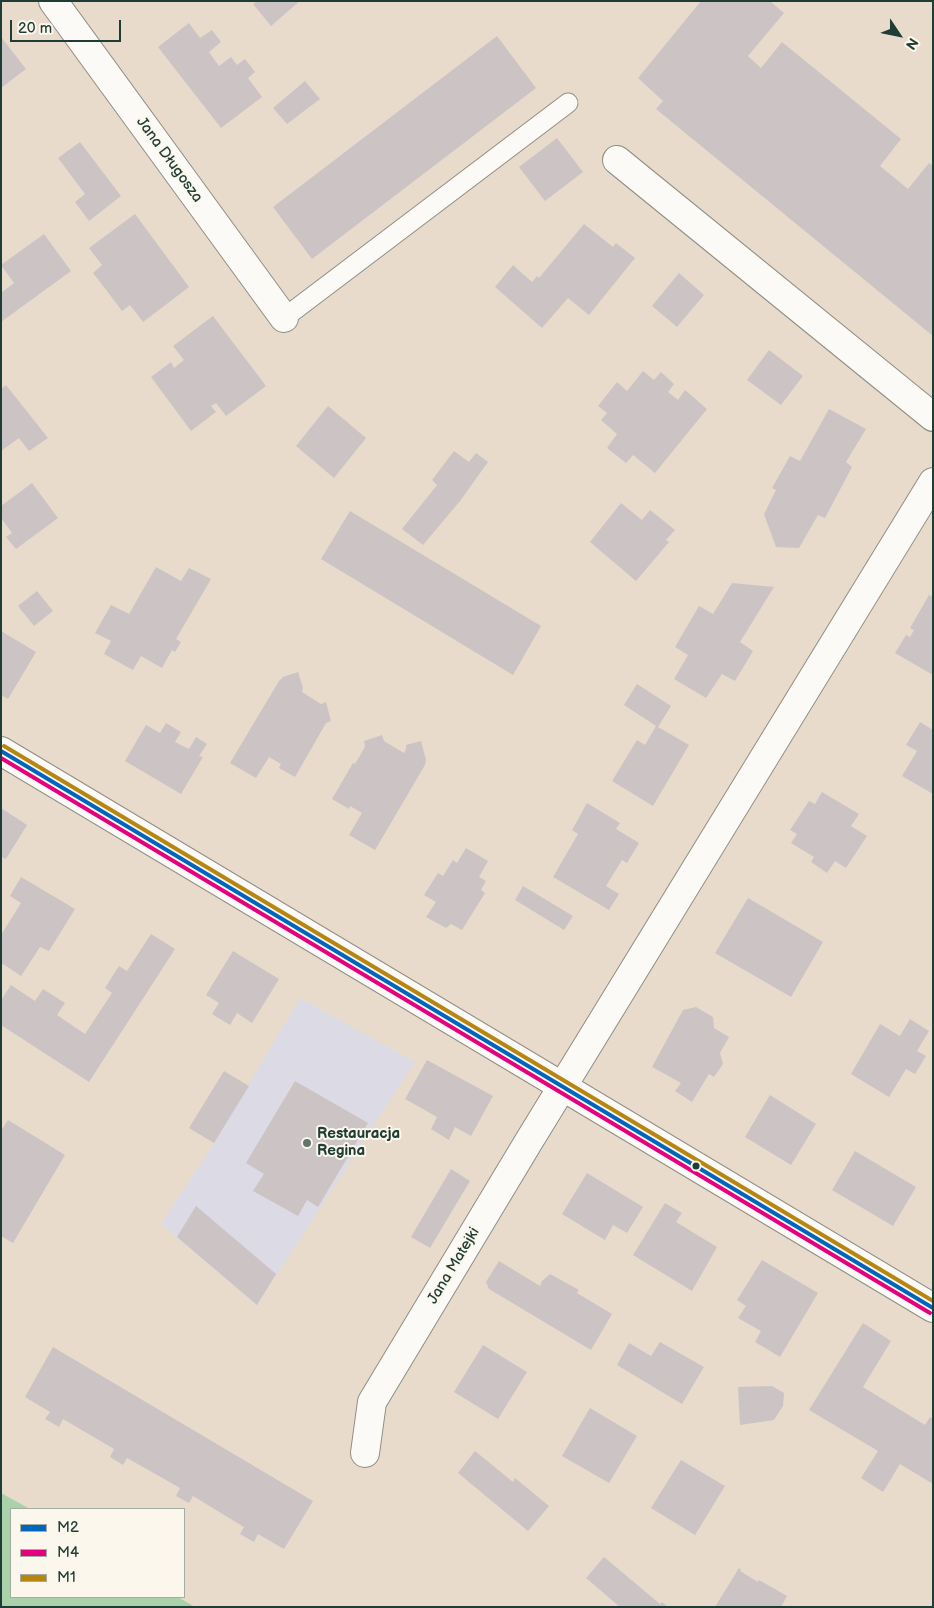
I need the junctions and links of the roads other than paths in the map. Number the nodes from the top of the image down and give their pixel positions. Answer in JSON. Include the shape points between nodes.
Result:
{"nodes":[{"id":1,"x":53,"y":1,"type":"edge"},
{"id":2,"x":568,"y":104,"type":"dead end"},
{"id":3,"x":616,"y":160,"type":"dead end"},
{"id":4,"x":284,"y":318,"type":"joint"},
{"id":5,"x":933,"y":417,"type":"edge"},
{"id":6,"x":932,"y":486,"type":"edge"},
{"id":7,"x":1,"y":751,"type":"edge"},
{"id":8,"x":563,"y":1086,"type":"junction"},
{"id":9,"x":933,"y":1308,"type":"edge"},
{"id":10,"x":365,"y":1453,"type":"dead end"}],
"edges":[{"from":1,"to":4,"type":"street","name":"Jana Długosza"},
{"from":2,"to":4,"type":"lane"},
{"from":3,"to":5,"type":"street"},
{"from":6,"to":8,"type":"street","name":"Jana Matejki"},
{"from":7,"to":8,"type":"street"},
{"from":8,"to":9,"type":"street"},
{"from":8,"to":10,"type":"street","name":"Jana Matejki","via":[[372,1402]]}]}
